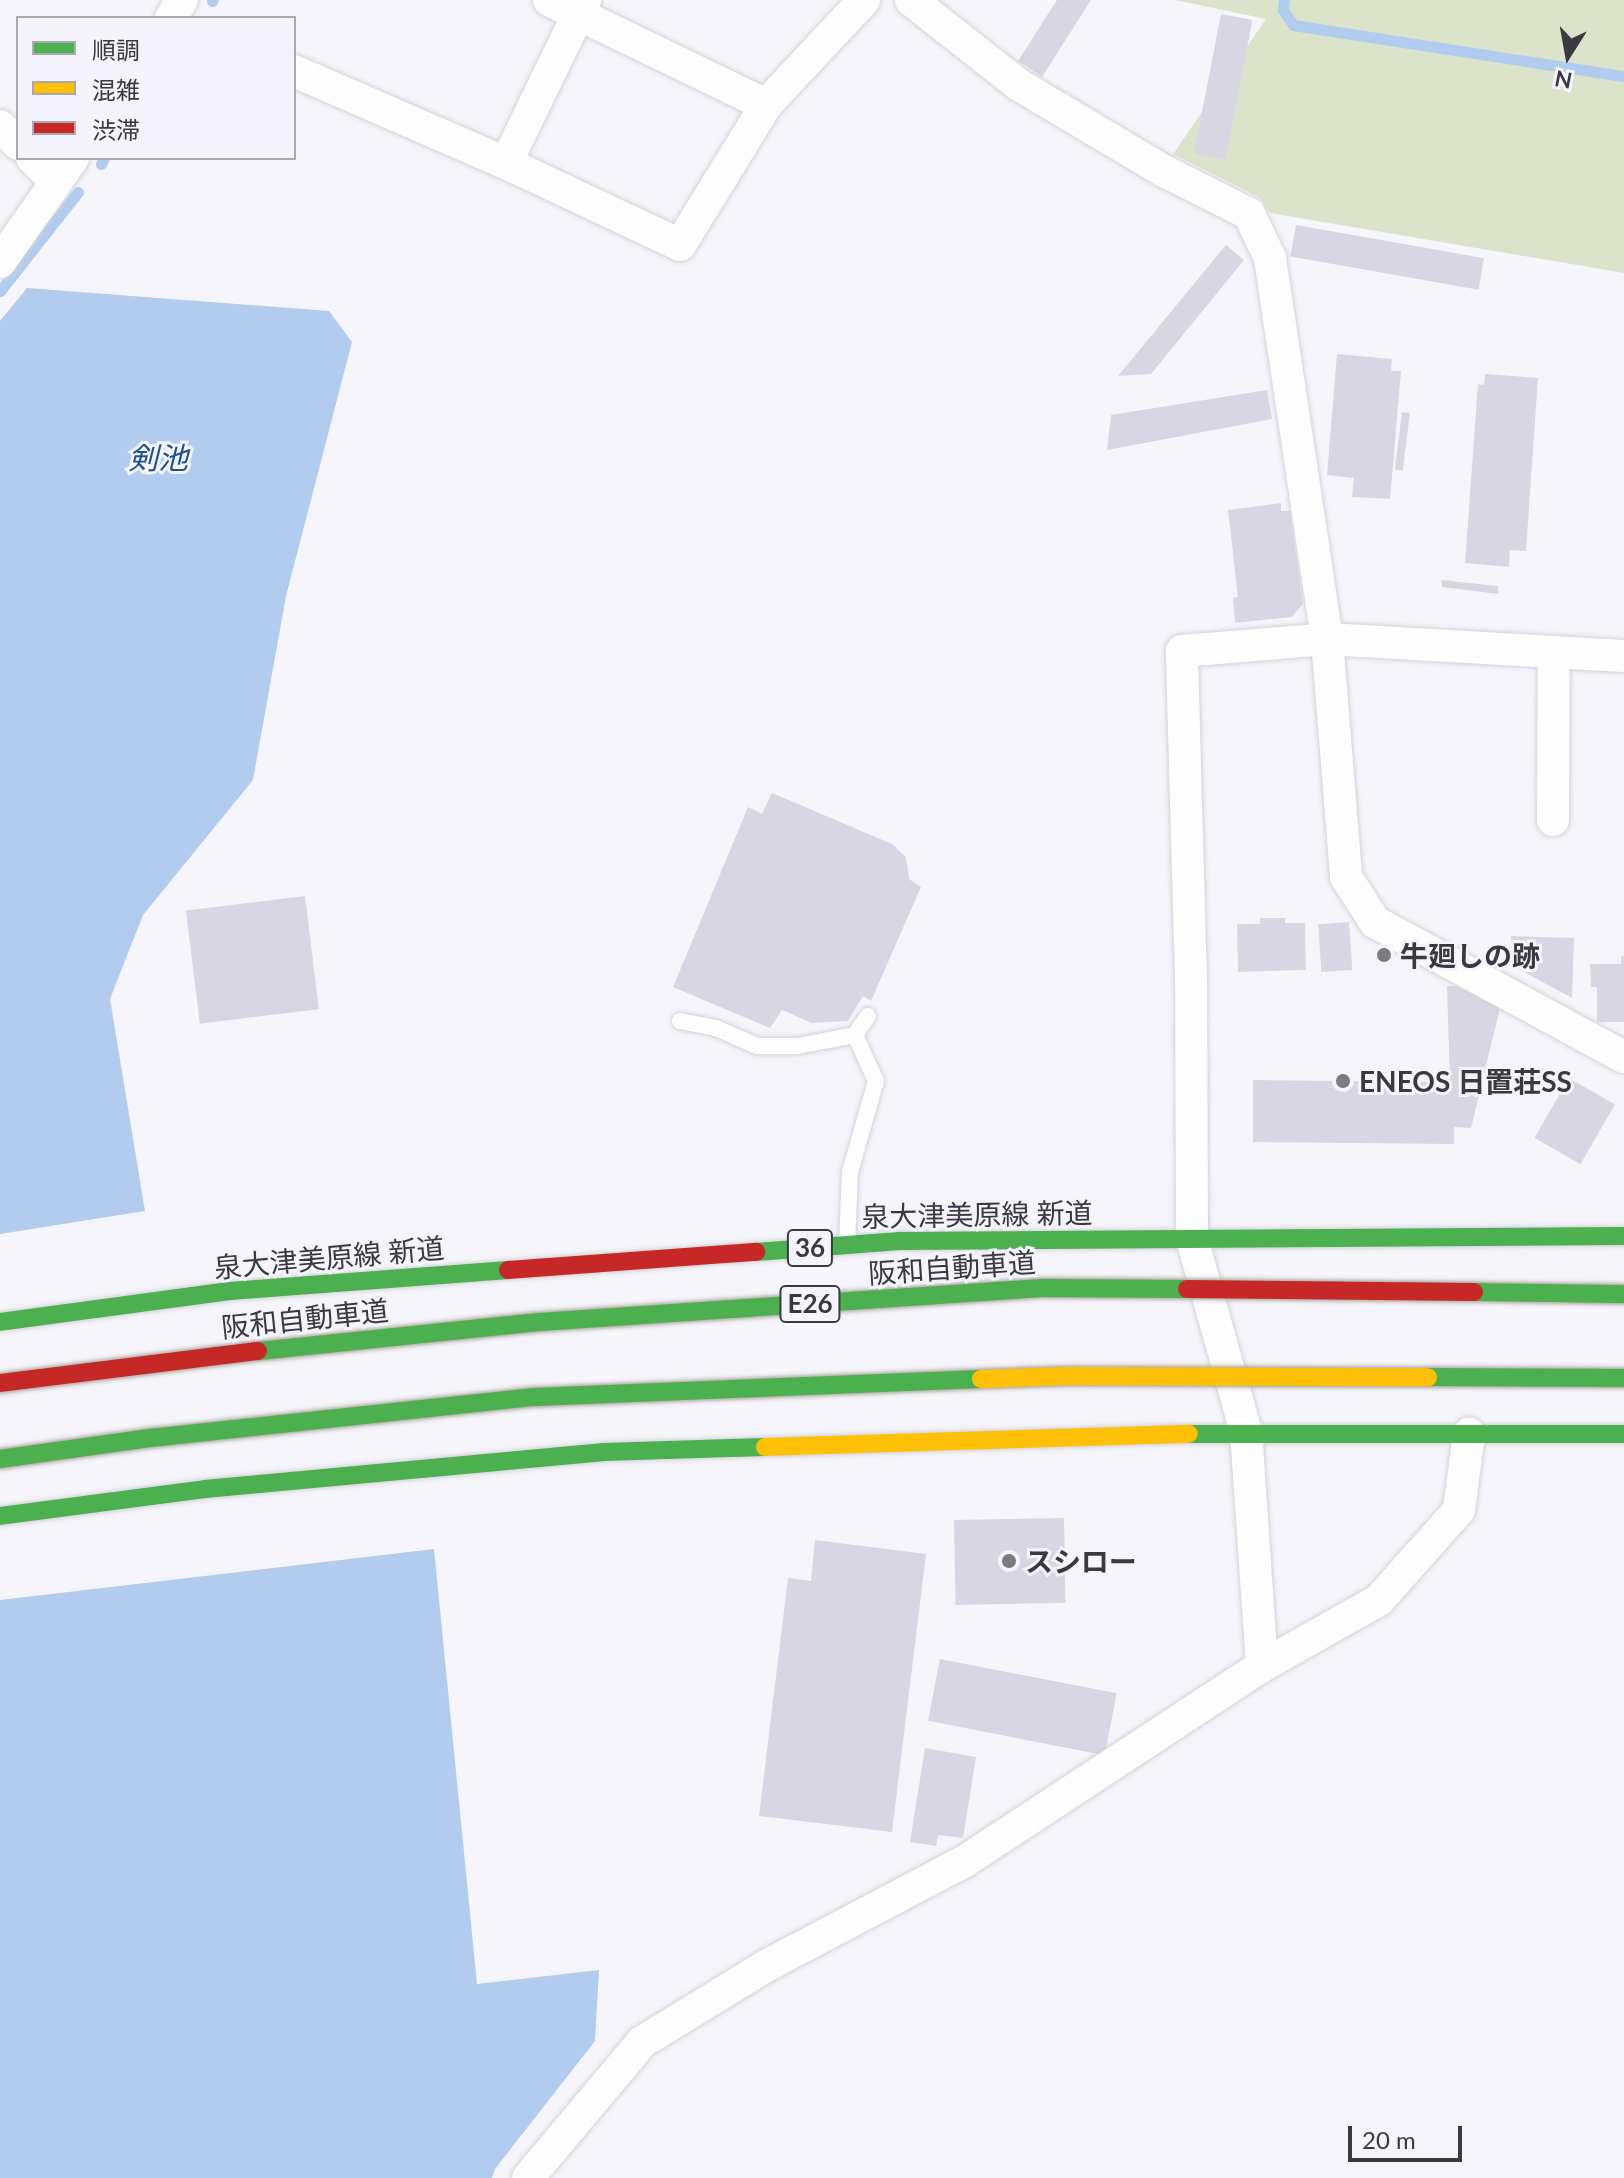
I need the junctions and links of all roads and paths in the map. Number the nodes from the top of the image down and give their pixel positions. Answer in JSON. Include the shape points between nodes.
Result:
{"nodes":[{"id":1,"x":549,"y":0,"type":"edge"},
{"id":2,"x":864,"y":0,"type":"edge"},
{"id":3,"x":911,"y":0,"type":"edge"},
{"id":4,"x":582,"y":7,"type":"edge"},
{"id":5,"x":296,"y":72,"type":"edge"},
{"id":6,"x":766,"y":105,"type":"junction"},
{"id":7,"x":0,"y":126,"type":"edge"},
{"id":8,"x":16,"y":142,"type":"edge"},
{"id":9,"x":37,"y":160,"type":"edge"},
{"id":10,"x":506,"y":163,"type":"junction"},
{"id":11,"x":64,"y":170,"type":"edge"},
{"id":12,"x":0,"y":261,"type":"edge"},
{"id":13,"x":1327,"y":639,"type":"junction"},
{"id":14,"x":1554,"y":652,"type":"junction"},
{"id":15,"x":1624,"y":656,"type":"edge"},
{"id":16,"x":1553,"y":820,"type":"dead end"},
{"id":17,"x":868,"y":1016,"type":"dead end"},
{"id":18,"x":680,"y":1021,"type":"dead end"},
{"id":19,"x":855,"y":1035,"type":"junction"},
{"id":20,"x":1624,"y":1057,"type":"edge"},
{"id":21,"x":1624,"y":1236,"type":"edge"},
{"id":22,"x":1192,"y":1239,"type":"junction"},
{"id":23,"x":847,"y":1245,"type":"junction"},
{"id":24,"x":1624,"y":1294,"type":"edge"},
{"id":25,"x":0,"y":1322,"type":"edge"},
{"id":26,"x":1624,"y":1378,"type":"edge"},
{"id":27,"x":0,"y":1383,"type":"edge"},
{"id":28,"x":1246,"y":1432,"type":"junction"},
{"id":29,"x":1469,"y":1434,"type":"junction"},
{"id":30,"x":1624,"y":1434,"type":"edge"},
{"id":31,"x":0,"y":1459,"type":"edge"},
{"id":32,"x":0,"y":1516,"type":"edge"},
{"id":33,"x":1262,"y":1666,"type":"junction"},
{"id":34,"x":528,"y":2178,"type":"edge"}],
"edges":[{"from":1,"to":4,"type":"street"},
{"from":2,"to":6,"type":"street"},
{"from":3,"to":13,"type":"street","via":[[1019,85],[1164,171],[1249,214],[1270,258]]},
{"from":4,"to":6,"type":"street"},
{"from":4,"to":10,"type":"street"},
{"from":5,"to":10,"type":"street"},
{"from":6,"to":10,"type":"street","via":[[680,245]]},
{"from":7,"to":8,"type":"street"},
{"from":9,"to":11,"type":"street"},
{"from":11,"to":12,"type":"street"},
{"from":13,"to":14,"type":"street"},
{"from":13,"to":20,"type":"street","via":[[1346,877],[1375,922]]},
{"from":13,"to":22,"type":"street","via":[[1182,651]]},
{"from":14,"to":15,"type":"street"},
{"from":14,"to":16,"type":"street"},
{"from":17,"to":19,"type":"lane"},
{"from":18,"to":19,"type":"lane","via":[[716,1028],[757,1046],[797,1046]]},
{"from":19,"to":23,"type":"lane","via":[[876,1081],[850,1172]]},
{"from":21,"to":22,"type":"main road","name":"泉大津美原線 新道","number":"36"},
{"from":22,"to":23,"type":"main road","name":"泉大津美原線 新道","number":"36"},
{"from":22,"to":28,"type":"street"},
{"from":23,"to":25,"type":"main road","name":"泉大津美原線 新道","number":"36","via":[[230,1291]]},
{"from":24,"to":27,"type":"main road","name":"阪和自動車道","number":"E26","bridge":true,"via":[[1042,1288],[540,1322]]},
{"from":26,"to":31,"type":"main road","bridge":true,"via":[[1068,1376],[535,1397]]},
{"from":28,"to":29,"type":"main road"},
{"from":28,"to":32,"type":"main road","via":[[604,1452],[205,1489]]},
{"from":28,"to":33,"type":"street"},
{"from":29,"to":30,"type":"main road"},
{"from":29,"to":33,"type":"street","via":[[1459,1510],[1379,1600]]},
{"from":33,"to":34,"type":"street","via":[[965,1861],[766,1966],[642,2042]]}]}
